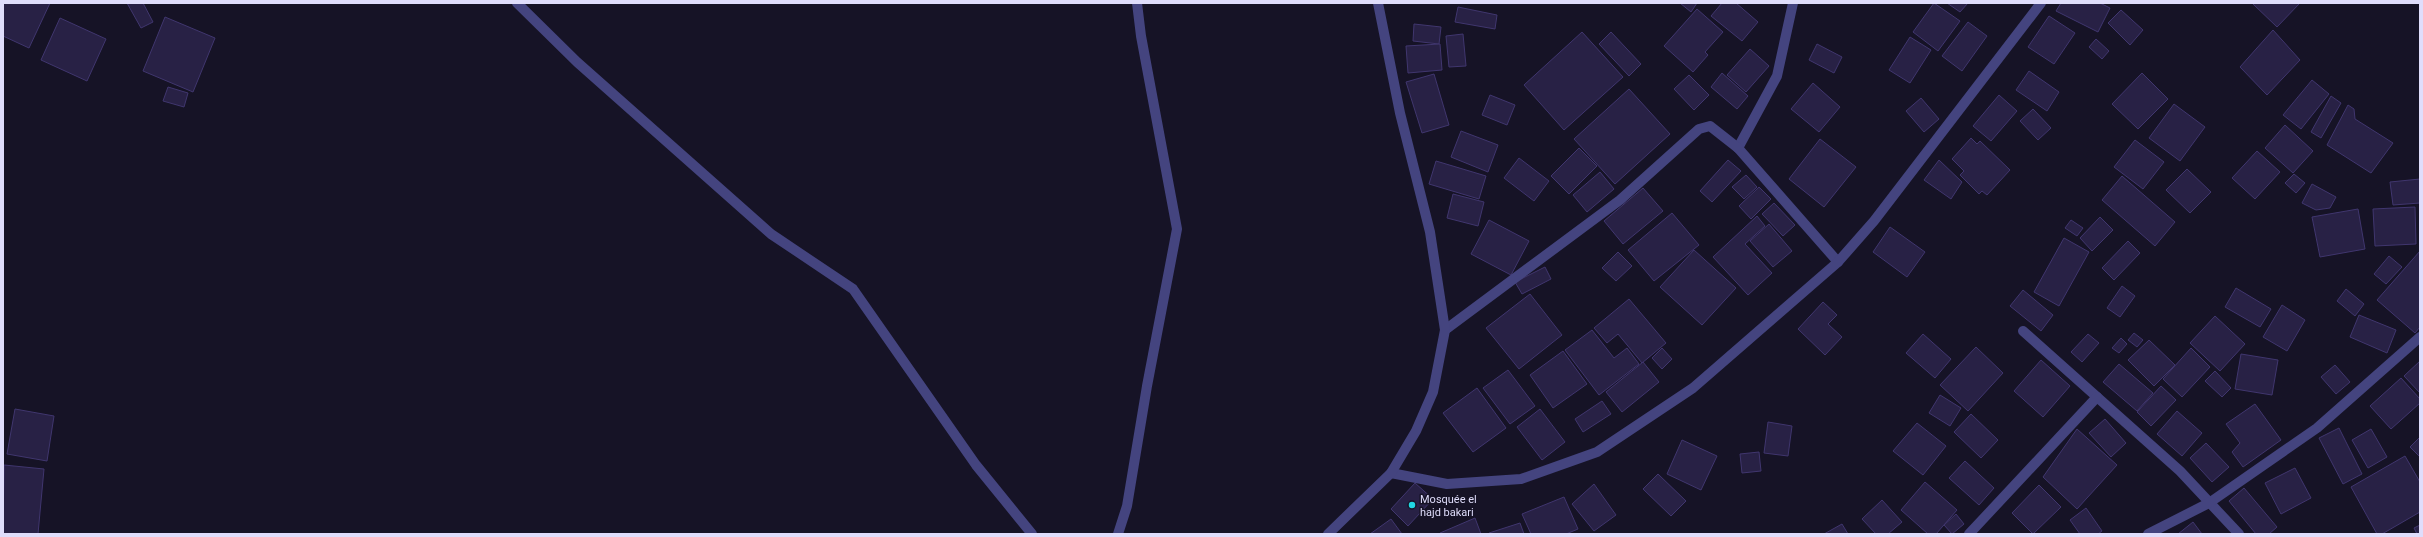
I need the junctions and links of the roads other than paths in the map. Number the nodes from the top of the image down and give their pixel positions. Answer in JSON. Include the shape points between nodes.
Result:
{"nodes":[{"id":1,"x":517,"y":3,"type":"edge"},
{"id":2,"x":1137,"y":3,"type":"edge"},
{"id":3,"x":1378,"y":3,"type":"edge"},
{"id":4,"x":1793,"y":3,"type":"edge"},
{"id":5,"x":2041,"y":3,"type":"edge"},
{"id":6,"x":1738,"y":148,"type":"junction"},
{"id":7,"x":1838,"y":262,"type":"junction"},
{"id":8,"x":1446,"y":330,"type":"junction"},
{"id":9,"x":2023,"y":331,"type":"dead end"},
{"id":10,"x":2420,"y":337,"type":"edge"},
{"id":11,"x":2097,"y":397,"type":"junction"},
{"id":12,"x":1391,"y":473,"type":"junction"},
{"id":13,"x":2209,"y":503,"type":"junction"},
{"id":14,"x":1032,"y":534,"type":"edge"},
{"id":15,"x":1118,"y":534,"type":"edge"},
{"id":16,"x":1328,"y":534,"type":"edge"},
{"id":17,"x":1969,"y":534,"type":"edge"},
{"id":18,"x":2148,"y":534,"type":"edge"},
{"id":19,"x":2239,"y":534,"type":"edge"}],
"edges":[{"from":1,"to":14,"type":"street","via":[[577,62],[771,234],[852,289],[976,464]]},
{"from":2,"to":15,"type":"street","via":[[1177,229],[1127,506]]},
{"from":3,"to":8,"type":"street","via":[[1400,113],[1430,232]]},
{"from":4,"to":6,"type":"street","via":[[1777,76]]},
{"from":5,"to":7,"type":"street","via":[[1874,221]]},
{"from":6,"to":7,"type":"street"},
{"from":6,"to":8,"type":"street","via":[[1710,126],[1699,129],[1620,200]]},
{"from":7,"to":12,"type":"street","via":[[1693,388],[1597,452],[1521,480],[1447,484]]},
{"from":8,"to":12,"type":"street","via":[[1433,392],[1416,431]]},
{"from":9,"to":11,"type":"street"},
{"from":10,"to":13,"type":"street","via":[[2317,428]]},
{"from":11,"to":13,"type":"street","via":[[2180,471]]},
{"from":11,"to":17,"type":"street"},
{"from":12,"to":16,"type":"street"},
{"from":13,"to":18,"type":"street"},
{"from":13,"to":19,"type":"street"}]}
